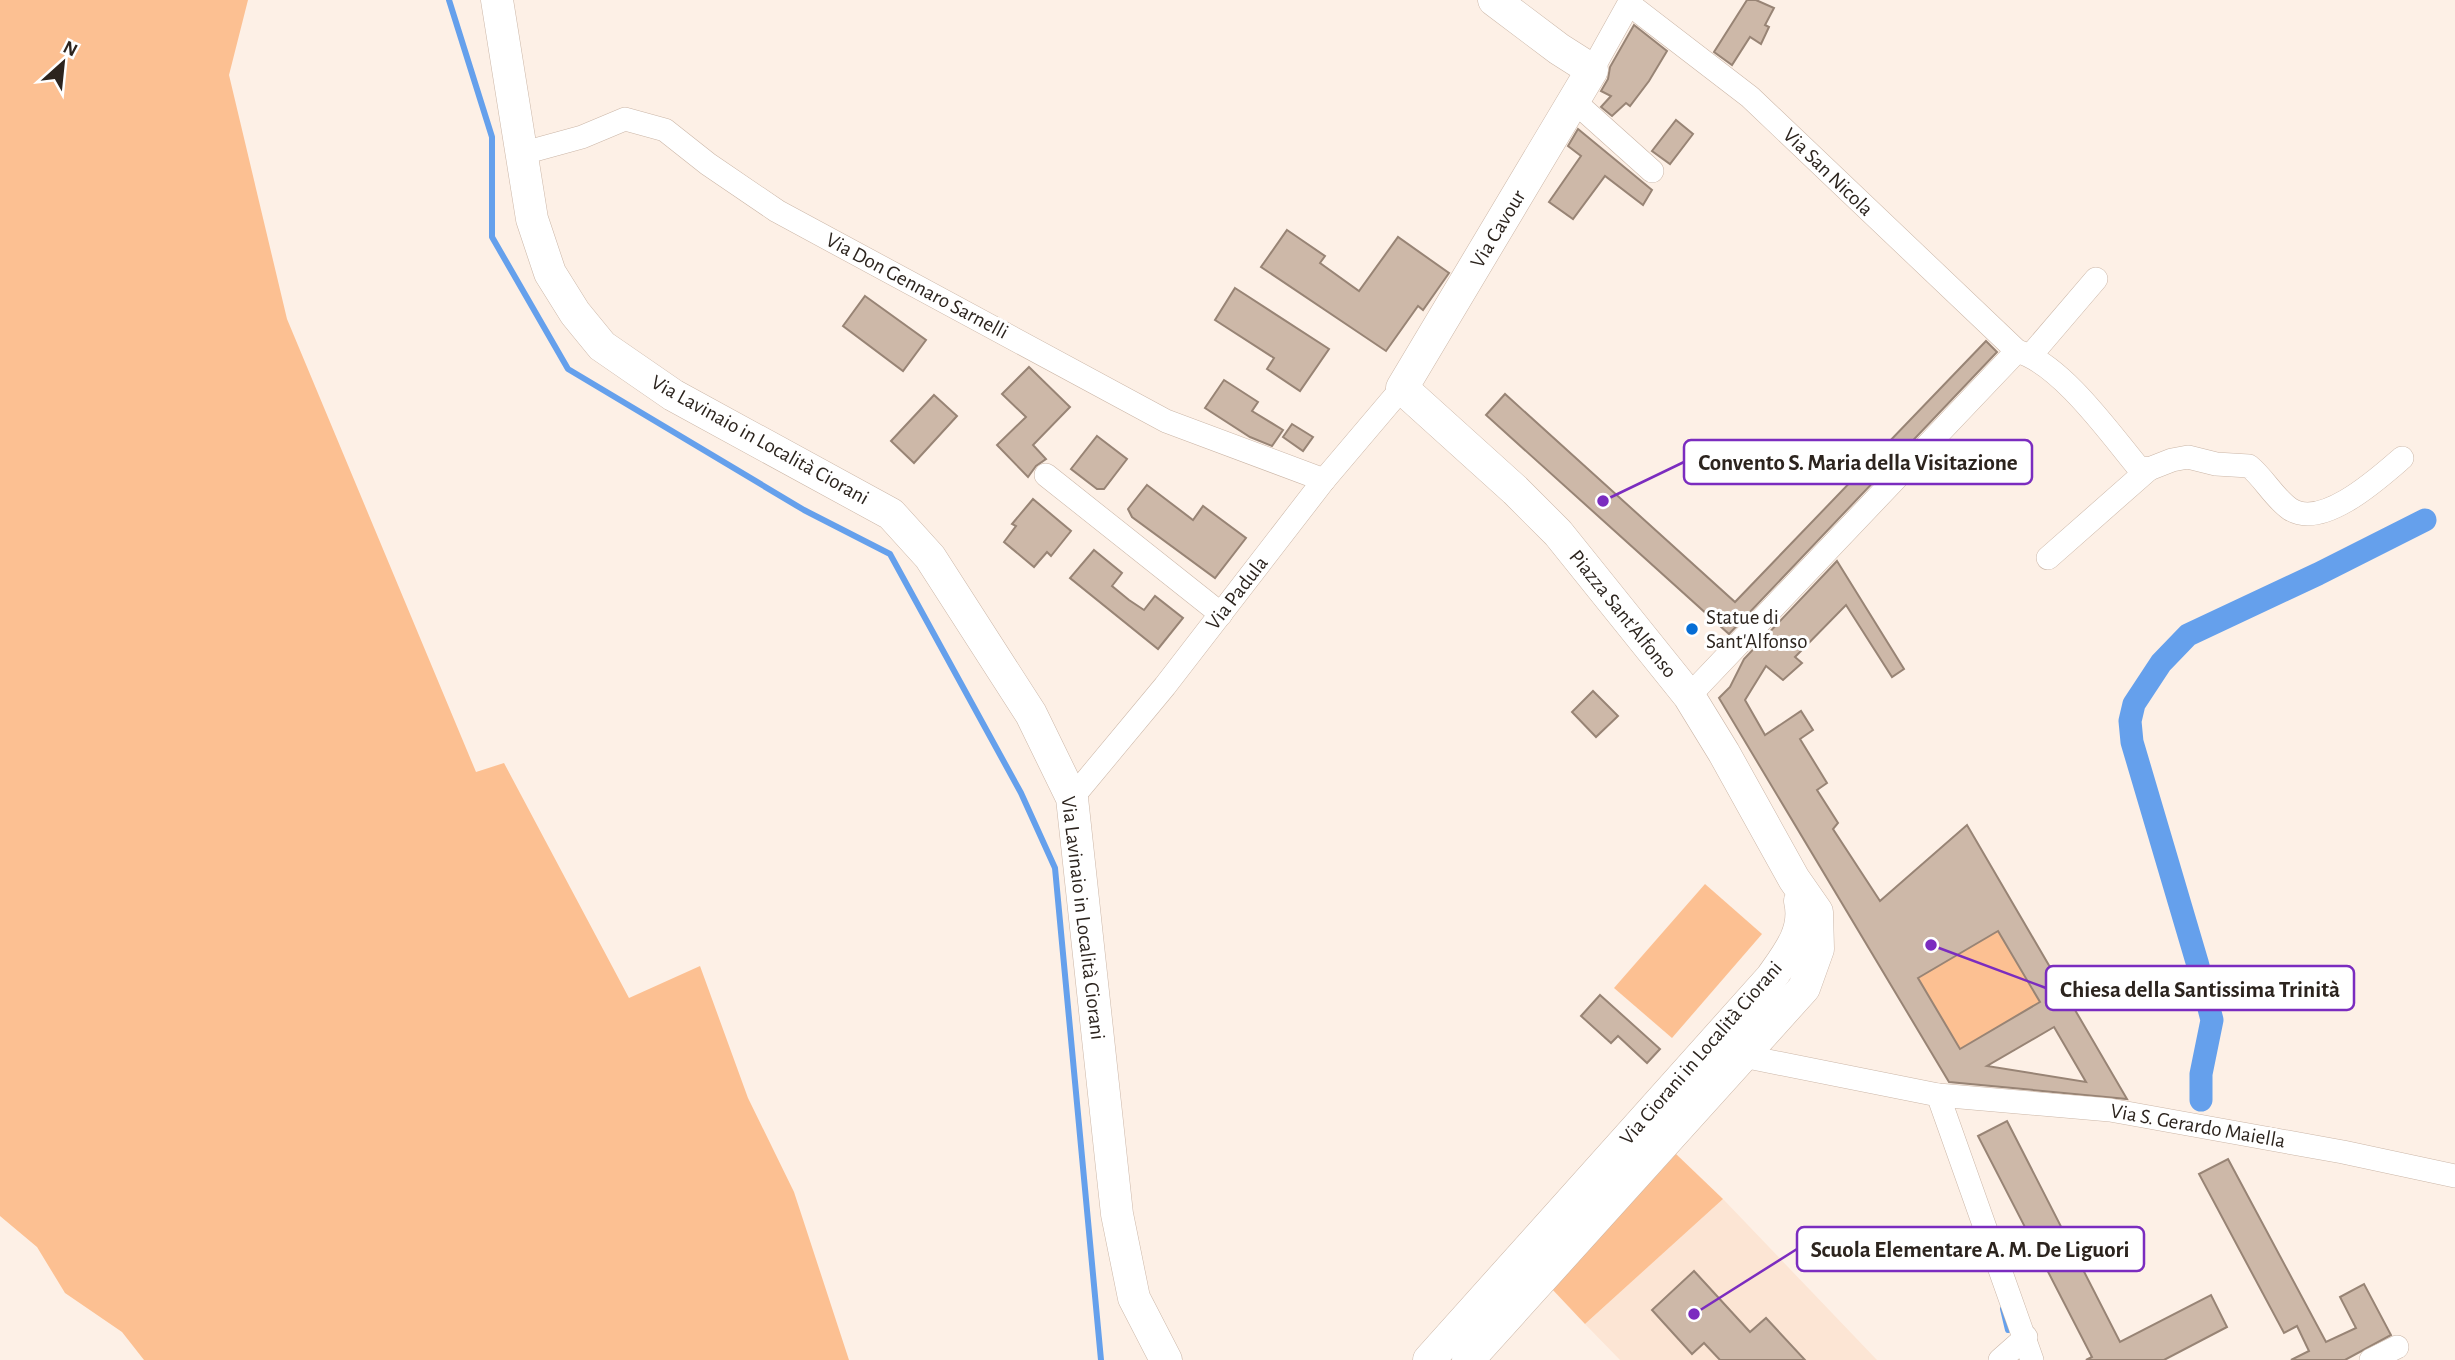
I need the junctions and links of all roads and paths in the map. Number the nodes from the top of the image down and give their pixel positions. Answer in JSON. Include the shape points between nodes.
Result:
{"nodes":[{"id":1,"x":497,"y":0,"type":"edge"},
{"id":2,"x":1494,"y":0,"type":"edge"},
{"id":3,"x":1630,"y":2,"type":"edge"},
{"id":4,"x":1592,"y":70,"type":"junction"},
{"id":5,"x":1575,"y":102,"type":"junction"},
{"id":6,"x":522,"y":160,"type":"junction"},
{"id":7,"x":1651,"y":171,"type":"dead end"},
{"id":8,"x":2096,"y":279,"type":"dead end"},
{"id":9,"x":2024,"y":353,"type":"junction"},
{"id":10,"x":1402,"y":388,"type":"junction"},
{"id":11,"x":2403,"y":458,"type":"dead end"},
{"id":12,"x":2148,"y":469,"type":"junction"},
{"id":13,"x":1046,"y":475,"type":"dead end"},
{"id":14,"x":1324,"y":480,"type":"junction"},
{"id":15,"x":2048,"y":558,"type":"dead end"},
{"id":16,"x":1221,"y":614,"type":"junction"},
{"id":17,"x":1689,"y":696,"type":"junction"},
{"id":18,"x":1072,"y":798,"type":"junction"},
{"id":19,"x":1794,"y":879,"type":"joint"},
{"id":20,"x":1732,"y":1045,"type":"junction"},
{"id":21,"x":1938,"y":1095,"type":"junction"},
{"id":22,"x":2455,"y":1176,"type":"edge"},
{"id":23,"x":2026,"y":1337,"type":"junction"},
{"id":24,"x":2397,"y":1347,"type":"dead end"},
{"id":25,"x":1166,"y":1360,"type":"edge"},
{"id":26,"x":1429,"y":1360,"type":"edge"},
{"id":27,"x":1468,"y":1360,"type":"edge"},
{"id":28,"x":2000,"y":1360,"type":"edge"},
{"id":29,"x":2032,"y":1360,"type":"edge"},
{"id":30,"x":2371,"y":1360,"type":"edge"}],
"edges":[{"from":1,"to":6,"type":"street","name":"Via Lavinaio in Località Ciorani"},
{"from":2,"to":4,"type":"street"},
{"from":3,"to":4,"type":"street"},
{"from":3,"to":9,"type":"street","name":"Via San Nicola","via":[[1750,97]]},
{"from":4,"to":5,"type":"street","name":"Via Cavour"},
{"from":5,"to":7,"type":"street"},
{"from":5,"to":10,"type":"street","name":"Via Cavour"},
{"from":6,"to":14,"type":"street","name":"Via Don Gennaro Sarnelli","via":[[531,151],[625,119],[665,130],[777,211],[1166,421]]},
{"from":6,"to":18,"type":"street","name":"Via Lavinaio in Località Ciorani","via":[[532,219],[550,273],[602,346],[673,395],[891,514],[930,557],[1031,714]]},
{"from":8,"to":9,"type":"street"},
{"from":9,"to":12,"type":"street","name":"Via San Nicola","via":[[2076,394],[2138,467]]},
{"from":9,"to":17,"type":"street"},
{"from":10,"to":14,"type":"street","name":"Via Padula"},
{"from":10,"to":17,"type":"street","name":"Piazza Sant'Alfonso","via":[[1558,533]]},
{"from":11,"to":12,"type":"street","via":[[2367,488],[2330,509],[2310,514],[2284,504],[2249,466],[2188,457]]},
{"from":12,"to":15,"type":"street"},
{"from":13,"to":16,"type":"street"},
{"from":14,"to":16,"type":"street","name":"Via Padula"},
{"from":16,"to":18,"type":"street","name":"Via Padula"},
{"from":17,"to":19,"type":"street","name":"Piazza Sant'Alfonso"},
{"from":18,"to":25,"type":"street","name":"Via Lavinaio in Località Ciorani","via":[[1117,1214],[1134,1298]]},
{"from":19,"to":20,"type":"street","name":"Via Ciorani in Località Ciorani","via":[[1803,916],[1795,943]]},
{"from":20,"to":21,"type":"street","name":"Via S. Gerardo Maiella"},
{"from":20,"to":26,"type":"street","name":"Via Ciorani in Località Ciorani"},
{"from":20,"to":27,"type":"street","name":"Via Ciorani in Località Ciorani"},
{"from":21,"to":22,"type":"street","name":"Via S. Gerardo Maiella","via":[[2110,1110]]},
{"from":21,"to":23,"type":"street"},
{"from":23,"to":28,"type":"street"},
{"from":23,"to":29,"type":"street"},
{"from":24,"to":30,"type":"street"}]}
